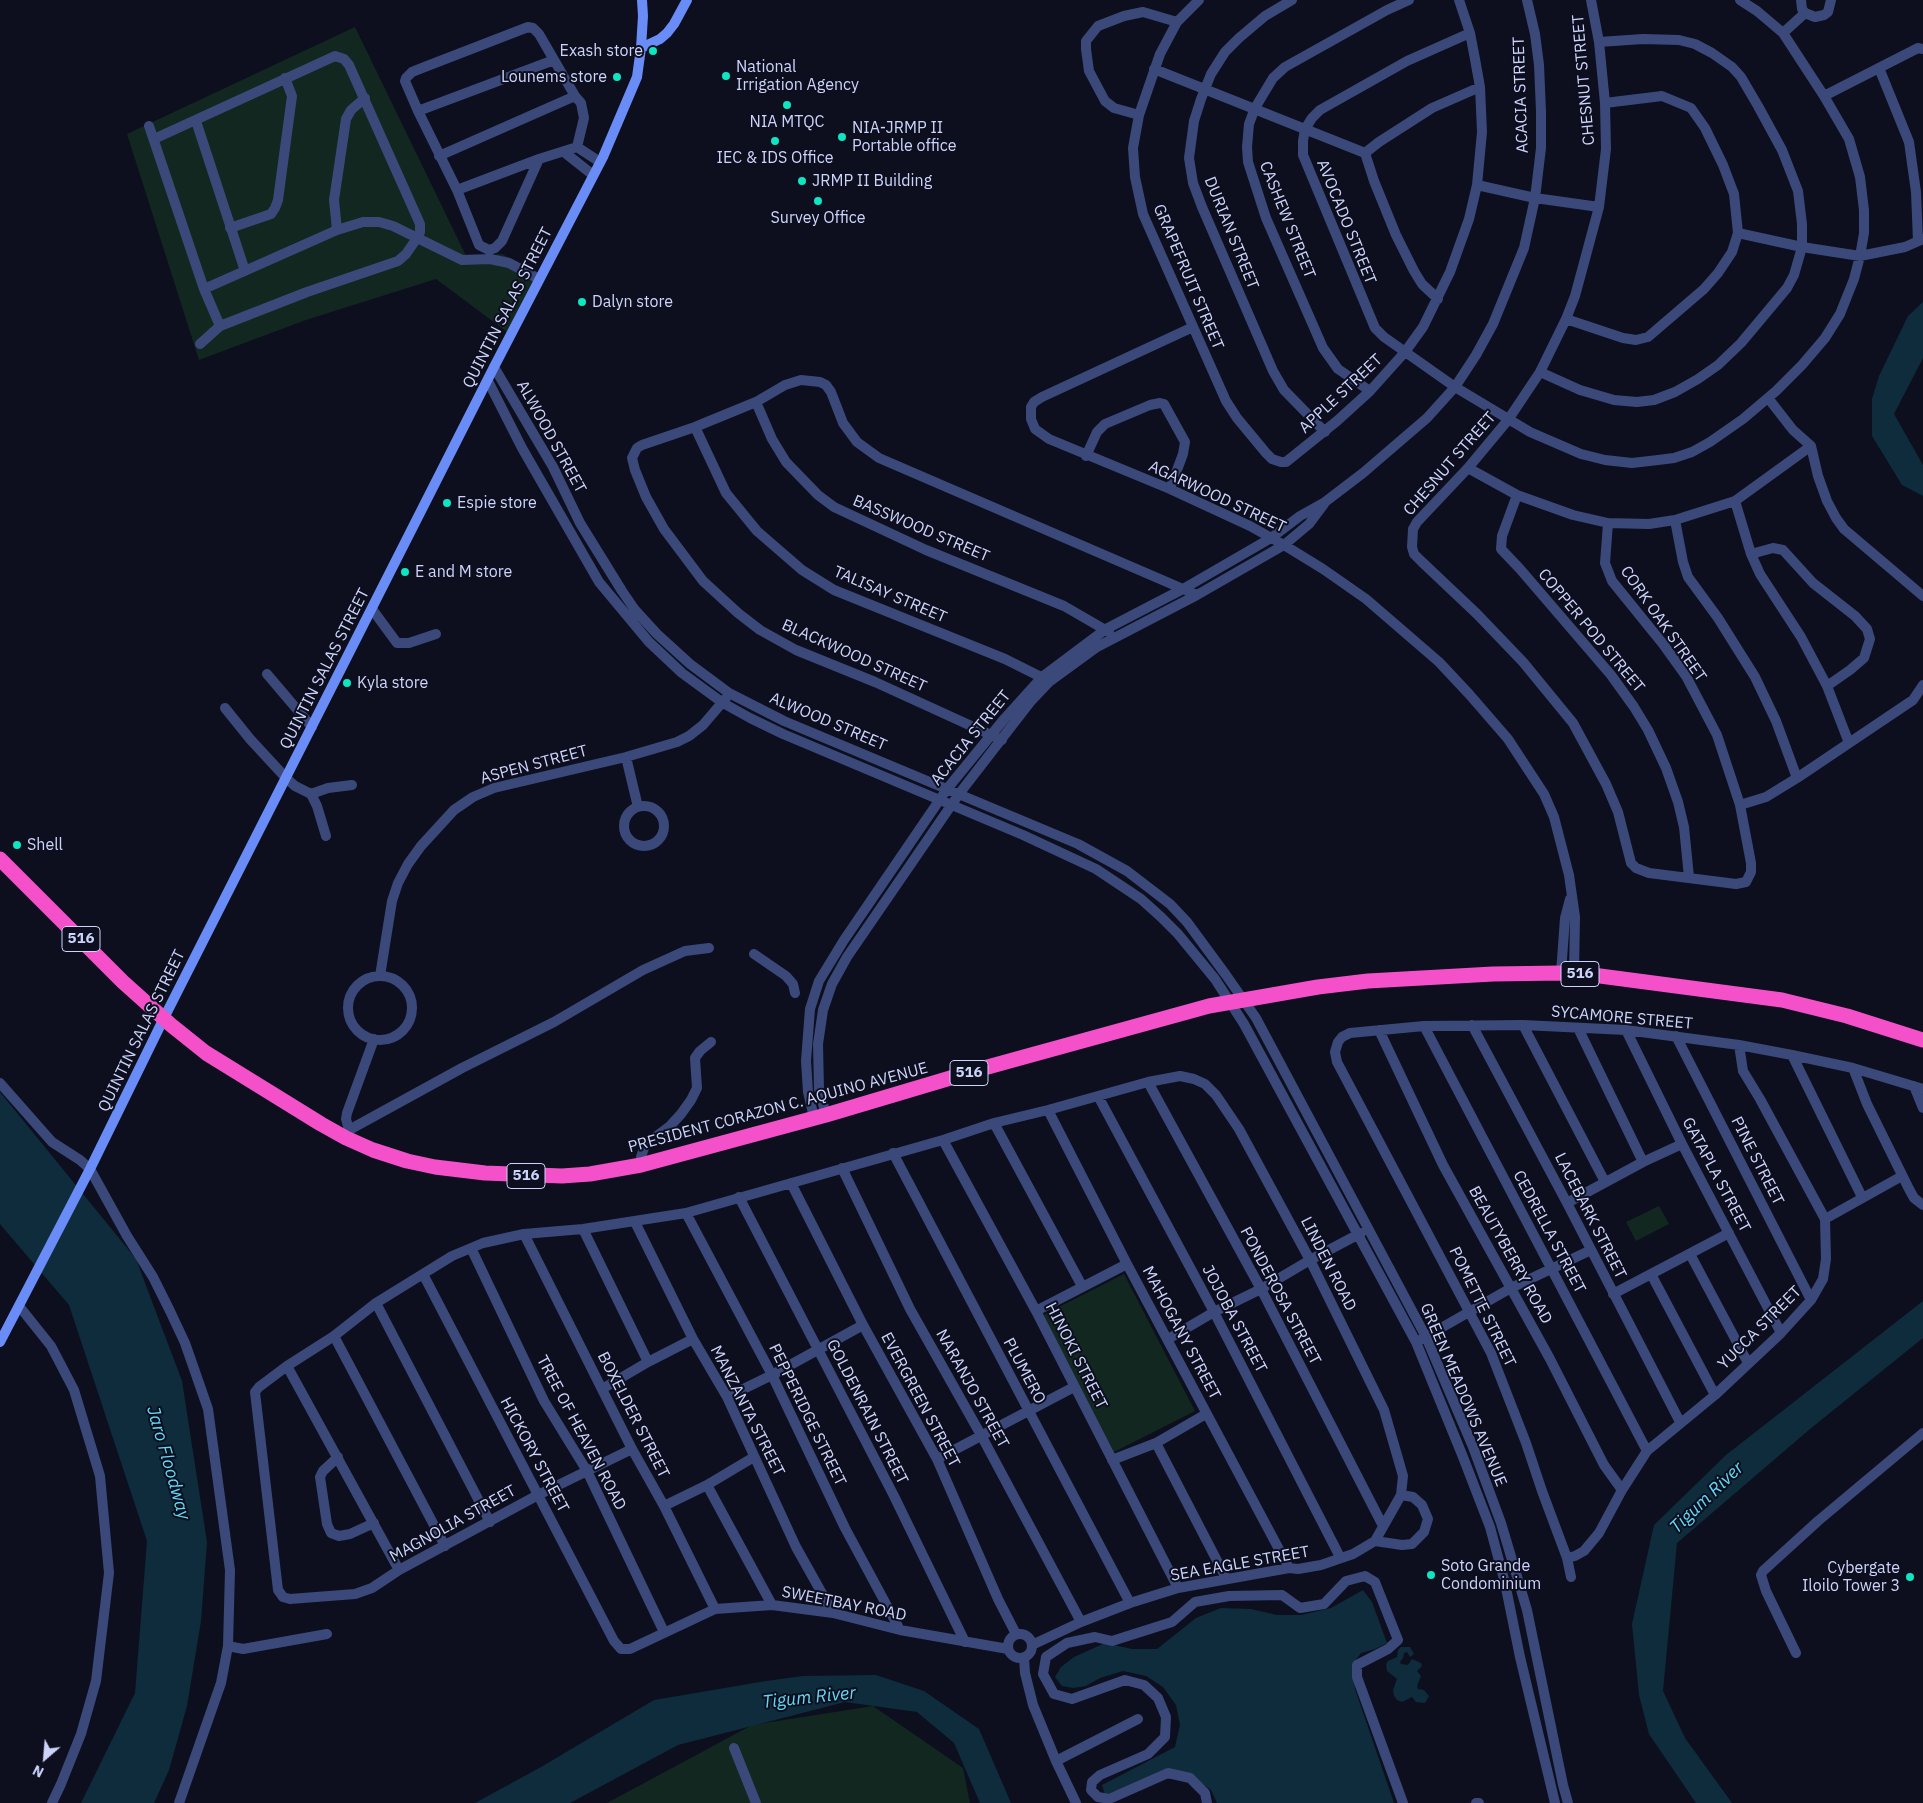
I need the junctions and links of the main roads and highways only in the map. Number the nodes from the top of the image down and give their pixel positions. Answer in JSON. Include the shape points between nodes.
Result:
{"nodes":[{"id":1,"x":642,"y":0,"type":"edge"},
{"id":2,"x":687,"y":0,"type":"edge"},
{"id":3,"x":641,"y":48,"type":"junction"},
{"id":4,"x":0,"y":859,"type":"edge"},
{"id":5,"x":164,"y":1018,"type":"junction"},
{"id":6,"x":1923,"y":1040,"type":"edge"},
{"id":7,"x":0,"y":1342,"type":"edge"}],
"edges":[{"from":1,"to":3,"type":"main road","name":"QUINTIN SALAS STREET"},
{"from":2,"to":3,"type":"main road","via":[[667,33]]},
{"from":3,"to":5,"type":"main road","name":"QUINTIN SALAS STREET","via":[[637,78],[600,162]]},
{"from":4,"to":5,"type":"highway","name":"PRESIDENT CORAZON C. AQUINO AVENUE","number":"516","via":[[123,982]]},
{"from":5,"to":6,"type":"highway","name":"PRESIDENT CORAZON C. AQUINO AVENUE","number":"516","via":[[206,1053],[272,1095],[406,1161],[485,1173],[538,1176],[590,1174],[641,1165],[1209,1006],[1318,986],[1368,981],[1568,973],[1782,1000]]},
{"from":5,"to":7,"type":"main road","name":"QUINTIN SALAS STREET"}]}
